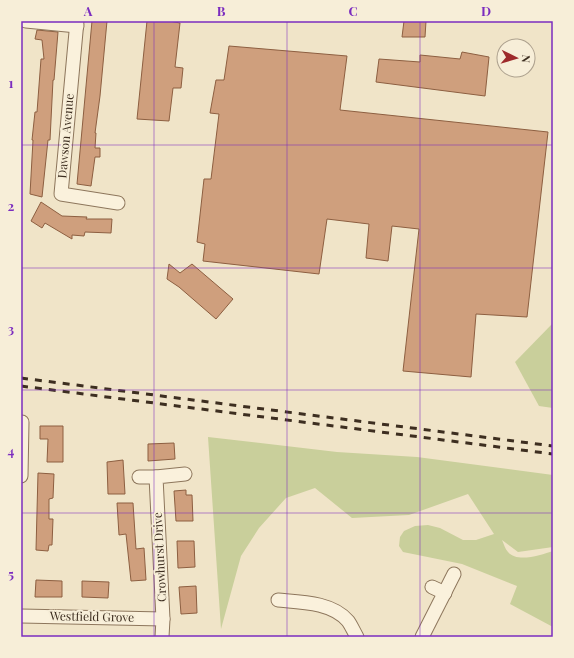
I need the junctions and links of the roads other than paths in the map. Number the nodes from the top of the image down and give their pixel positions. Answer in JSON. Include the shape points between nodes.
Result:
{"nodes":[{"id":1,"x":26,"y":21,"type":"edge"},
{"id":2,"x":77,"y":24,"type":"edge"},
{"id":3,"x":118,"y":203,"type":"dead end"},
{"id":4,"x":22,"y":422,"type":"dead end"},
{"id":5,"x":185,"y":474,"type":"dead end"},
{"id":6,"x":21,"y":476,"type":"edge"},
{"id":7,"x":139,"y":477,"type":"dead end"},
{"id":8,"x":156,"y":477,"type":"junction"},
{"id":9,"x":454,"y":574,"type":"dead end"},
{"id":10,"x":432,"y":587,"type":"dead end"},
{"id":11,"x":445,"y":593,"type":"junction"},
{"id":12,"x":278,"y":600,"type":"dead end"},
{"id":13,"x":21,"y":616,"type":"edge"},
{"id":14,"x":163,"y":619,"type":"junction"},
{"id":15,"x":162,"y":637,"type":"edge"},
{"id":16,"x":357,"y":637,"type":"edge"},
{"id":17,"x":422,"y":637,"type":"edge"}],
"edges":[{"from":1,"to":2,"type":"street"},
{"from":2,"to":3,"type":"street","name":"Dawson Avenue","via":[[61,194]]},
{"from":4,"to":6,"type":"street"},
{"from":5,"to":8,"type":"street"},
{"from":7,"to":8,"type":"street"},
{"from":8,"to":14,"type":"street","name":"Crowhurst Drive"},
{"from":9,"to":11,"type":"street"},
{"from":10,"to":11,"type":"street"},
{"from":11,"to":17,"type":"street"},
{"from":12,"to":16,"type":"street","via":[[295,596],[308,603],[325,606],[348,621]]},
{"from":13,"to":14,"type":"street","name":"Westfield Grove"},
{"from":14,"to":15,"type":"street","name":"Crowhurst Drive"}]}
